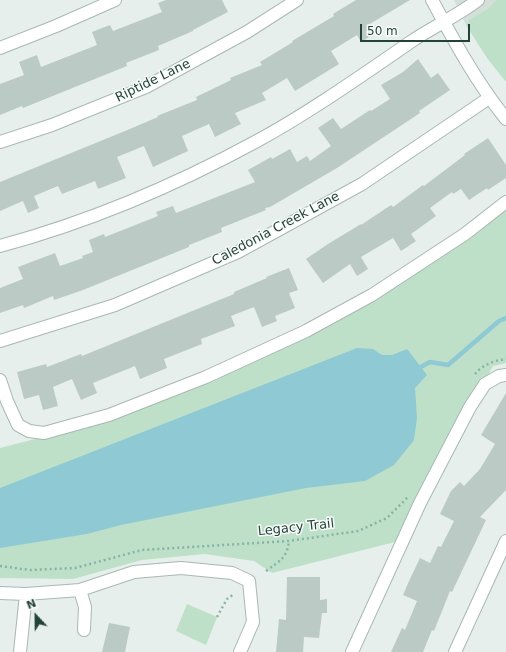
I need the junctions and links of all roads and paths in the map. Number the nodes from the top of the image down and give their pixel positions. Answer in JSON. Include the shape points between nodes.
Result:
{"nodes":[{"id":1,"x":115,"y":0,"type":"edge"},
{"id":2,"x":297,"y":0,"type":"edge"},
{"id":3,"x":432,"y":0,"type":"edge"},
{"id":4,"x":478,"y":0,"type":"edge"},
{"id":5,"x":443,"y":22,"type":"junction"},
{"id":6,"x":0,"y":48,"type":"edge"},
{"id":7,"x":489,"y":98,"type":"junction"},
{"id":8,"x":506,"y":119,"type":"edge"},
{"id":9,"x":0,"y":142,"type":"edge"},
{"id":10,"x":506,"y":202,"type":"edge"},
{"id":11,"x":0,"y":246,"type":"edge"},
{"id":12,"x":0,"y":341,"type":"edge"},
{"id":13,"x":506,"y":359,"type":"edge"},
{"id":14,"x":474,"y":375,"type":"dead end"},
{"id":15,"x":506,"y":375,"type":"edge"},
{"id":16,"x":0,"y":380,"type":"edge"},
{"id":17,"x":408,"y":496,"type":"dead end"},
{"id":18,"x":506,"y":540,"type":"edge"},
{"id":19,"x":289,"y":541,"type":"junction"},
{"id":20,"x":0,"y":566,"type":"edge"},
{"id":21,"x":266,"y":571,"type":"dead end"},
{"id":22,"x":80,"y":590,"type":"junction"},
{"id":23,"x":0,"y":593,"type":"edge"},
{"id":24,"x":26,"y":594,"type":"junction"},
{"id":25,"x":234,"y":594,"type":"dead end"},
{"id":26,"x":217,"y":617,"type":"dead end"},
{"id":27,"x":84,"y":630,"type":"dead end"},
{"id":28,"x":20,"y":652,"type":"edge"},
{"id":29,"x":240,"y":652,"type":"edge"},
{"id":30,"x":352,"y":652,"type":"edge"},
{"id":31,"x":455,"y":652,"type":"edge"}],
"edges":[{"from":1,"to":6,"type":"street"},
{"from":2,"to":9,"type":"street","name":"Riptide Lane","via":[[247,32],[146,87],[52,125]]},
{"from":3,"to":5,"type":"street"},
{"from":4,"to":5,"type":"street"},
{"from":5,"to":7,"type":"street"},
{"from":5,"to":11,"type":"street","via":[[302,113],[214,164],[133,200]]},
{"from":7,"to":8,"type":"street"},
{"from":7,"to":12,"type":"street","name":"Caledonia Creek Lane","via":[[362,184],[238,252],[115,305]]},
{"from":10,"to":16,"type":"street","via":[[465,234],[372,295],[306,331],[206,376],[109,415],[44,433],[29,431],[18,425]]},
{"from":13,"to":14,"type":"path","via":[[496,360]]},
{"from":15,"to":30,"type":"street","via":[[485,384],[470,407],[420,503]]},
{"from":17,"to":19,"type":"path","name":"Legacy Trail","via":[[387,518],[358,531]]},
{"from":18,"to":31,"type":"street"},
{"from":19,"to":20,"type":"path","name":"Legacy Trail","via":[[142,550],[75,568],[30,570]]},
{"from":19,"to":21,"type":"path","via":[[285,557]]},
{"from":22,"to":24,"type":"street"},
{"from":22,"to":27,"type":"street","via":[[85,607]]},
{"from":22,"to":29,"type":"street","via":[[134,572],[181,568],[232,573],[249,581],[253,622]]},
{"from":23,"to":24,"type":"street"},
{"from":24,"to":28,"type":"street"},
{"from":25,"to":26,"type":"path","via":[[227,599]]}]}
